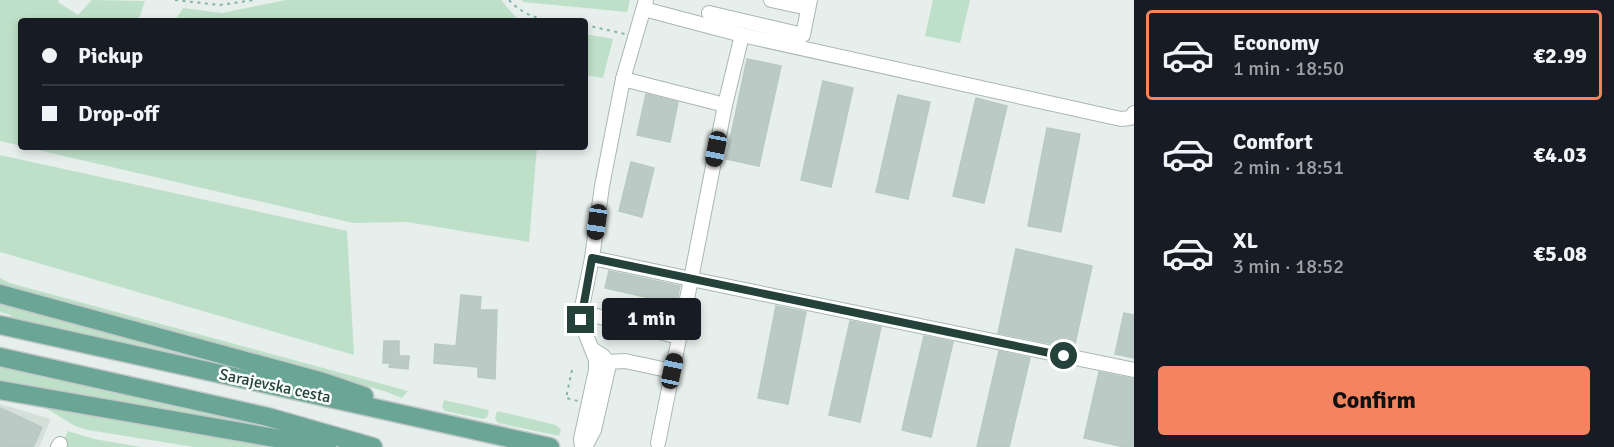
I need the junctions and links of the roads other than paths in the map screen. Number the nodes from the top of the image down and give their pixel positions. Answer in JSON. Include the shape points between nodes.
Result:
{"nodes":[{"id":1,"x":771,"y":0,"type":"edge"},
{"id":2,"x":809,"y":4,"type":"edge"},
{"id":3,"x":645,"y":5,"type":"edge"},
{"id":4,"x":710,"y":13,"type":"edge"},
{"id":5,"x":742,"y":35,"type":"junction"},
{"id":6,"x":623,"y":80,"type":"junction"},
{"id":7,"x":725,"y":105,"type":"junction"},
{"id":8,"x":1134,"y":113,"type":"edge"},
{"id":9,"x":592,"y":258,"type":"junction"},
{"id":10,"x":691,"y":279,"type":"junction"},
{"id":11,"x":0,"y":294,"type":"edge"},
{"id":12,"x":581,"y":312,"type":"junction"},
{"id":13,"x":1,"y":326,"type":"edge"},
{"id":14,"x":679,"y":337,"type":"junction"},
{"id":15,"x":592,"y":350,"type":"junction"},
{"id":16,"x":0,"y":357,"type":"edge"},
{"id":17,"x":608,"y":362,"type":"junction"},
{"id":18,"x":1134,"y":370,"type":"edge"},
{"id":19,"x":672,"y":371,"type":"junction"},
{"id":20,"x":0,"y":390,"type":"edge"},
{"id":21,"x":388,"y":411,"type":"junction"},
{"id":22,"x":287,"y":443,"type":"edge"},
{"id":23,"x":657,"y":443,"type":"dead end"},
{"id":24,"x":319,"y":446,"type":"edge"},
{"id":25,"x":373,"y":447,"type":"edge"},
{"id":26,"x":549,"y":447,"type":"edge"},
{"id":27,"x":584,"y":447,"type":"edge"}],
"edges":[{"from":1,"to":2,"type":"lane"},
{"from":2,"to":4,"type":"lane","via":[[802,34]]},
{"from":3,"to":4,"type":"lane"},
{"from":3,"to":6,"type":"lane"},
{"from":4,"to":5,"type":"lane"},
{"from":5,"to":7,"type":"lane"},
{"from":5,"to":8,"type":"lane","via":[[1121,119]]},
{"from":6,"to":7,"type":"lane"},
{"from":6,"to":9,"type":"lane"},
{"from":7,"to":10,"type":"lane"},
{"from":9,"to":10,"type":"lane"},
{"from":9,"to":12,"type":"lane"},
{"from":10,"to":14,"type":"lane"},
{"from":10,"to":18,"type":"lane"},
{"from":11,"to":21,"type":"main road","via":[[331,384],[371,399]]},
{"from":12,"to":14,"type":"lane"},
{"from":12,"to":15,"type":"lane"},
{"from":13,"to":21,"type":"main road","name":"Sarajevska cesta"},
{"from":14,"to":19,"type":"lane"},
{"from":15,"to":17,"type":"lane"},
{"from":15,"to":27,"type":"lane","via":[[596,370],[581,439]]},
{"from":16,"to":25,"type":"main road","name":"Sarajevska cesta","via":[[268,417]]},
{"from":17,"to":19,"type":"lane","via":[[625,361]]},
{"from":17,"to":27,"type":"lane","via":[[594,430]]},
{"from":19,"to":23,"type":"lane"},
{"from":20,"to":22,"type":"main road"},
{"from":21,"to":26,"type":"main road","name":"Sarajevska cesta"},
{"from":22,"to":24,"type":"main road"}]}
